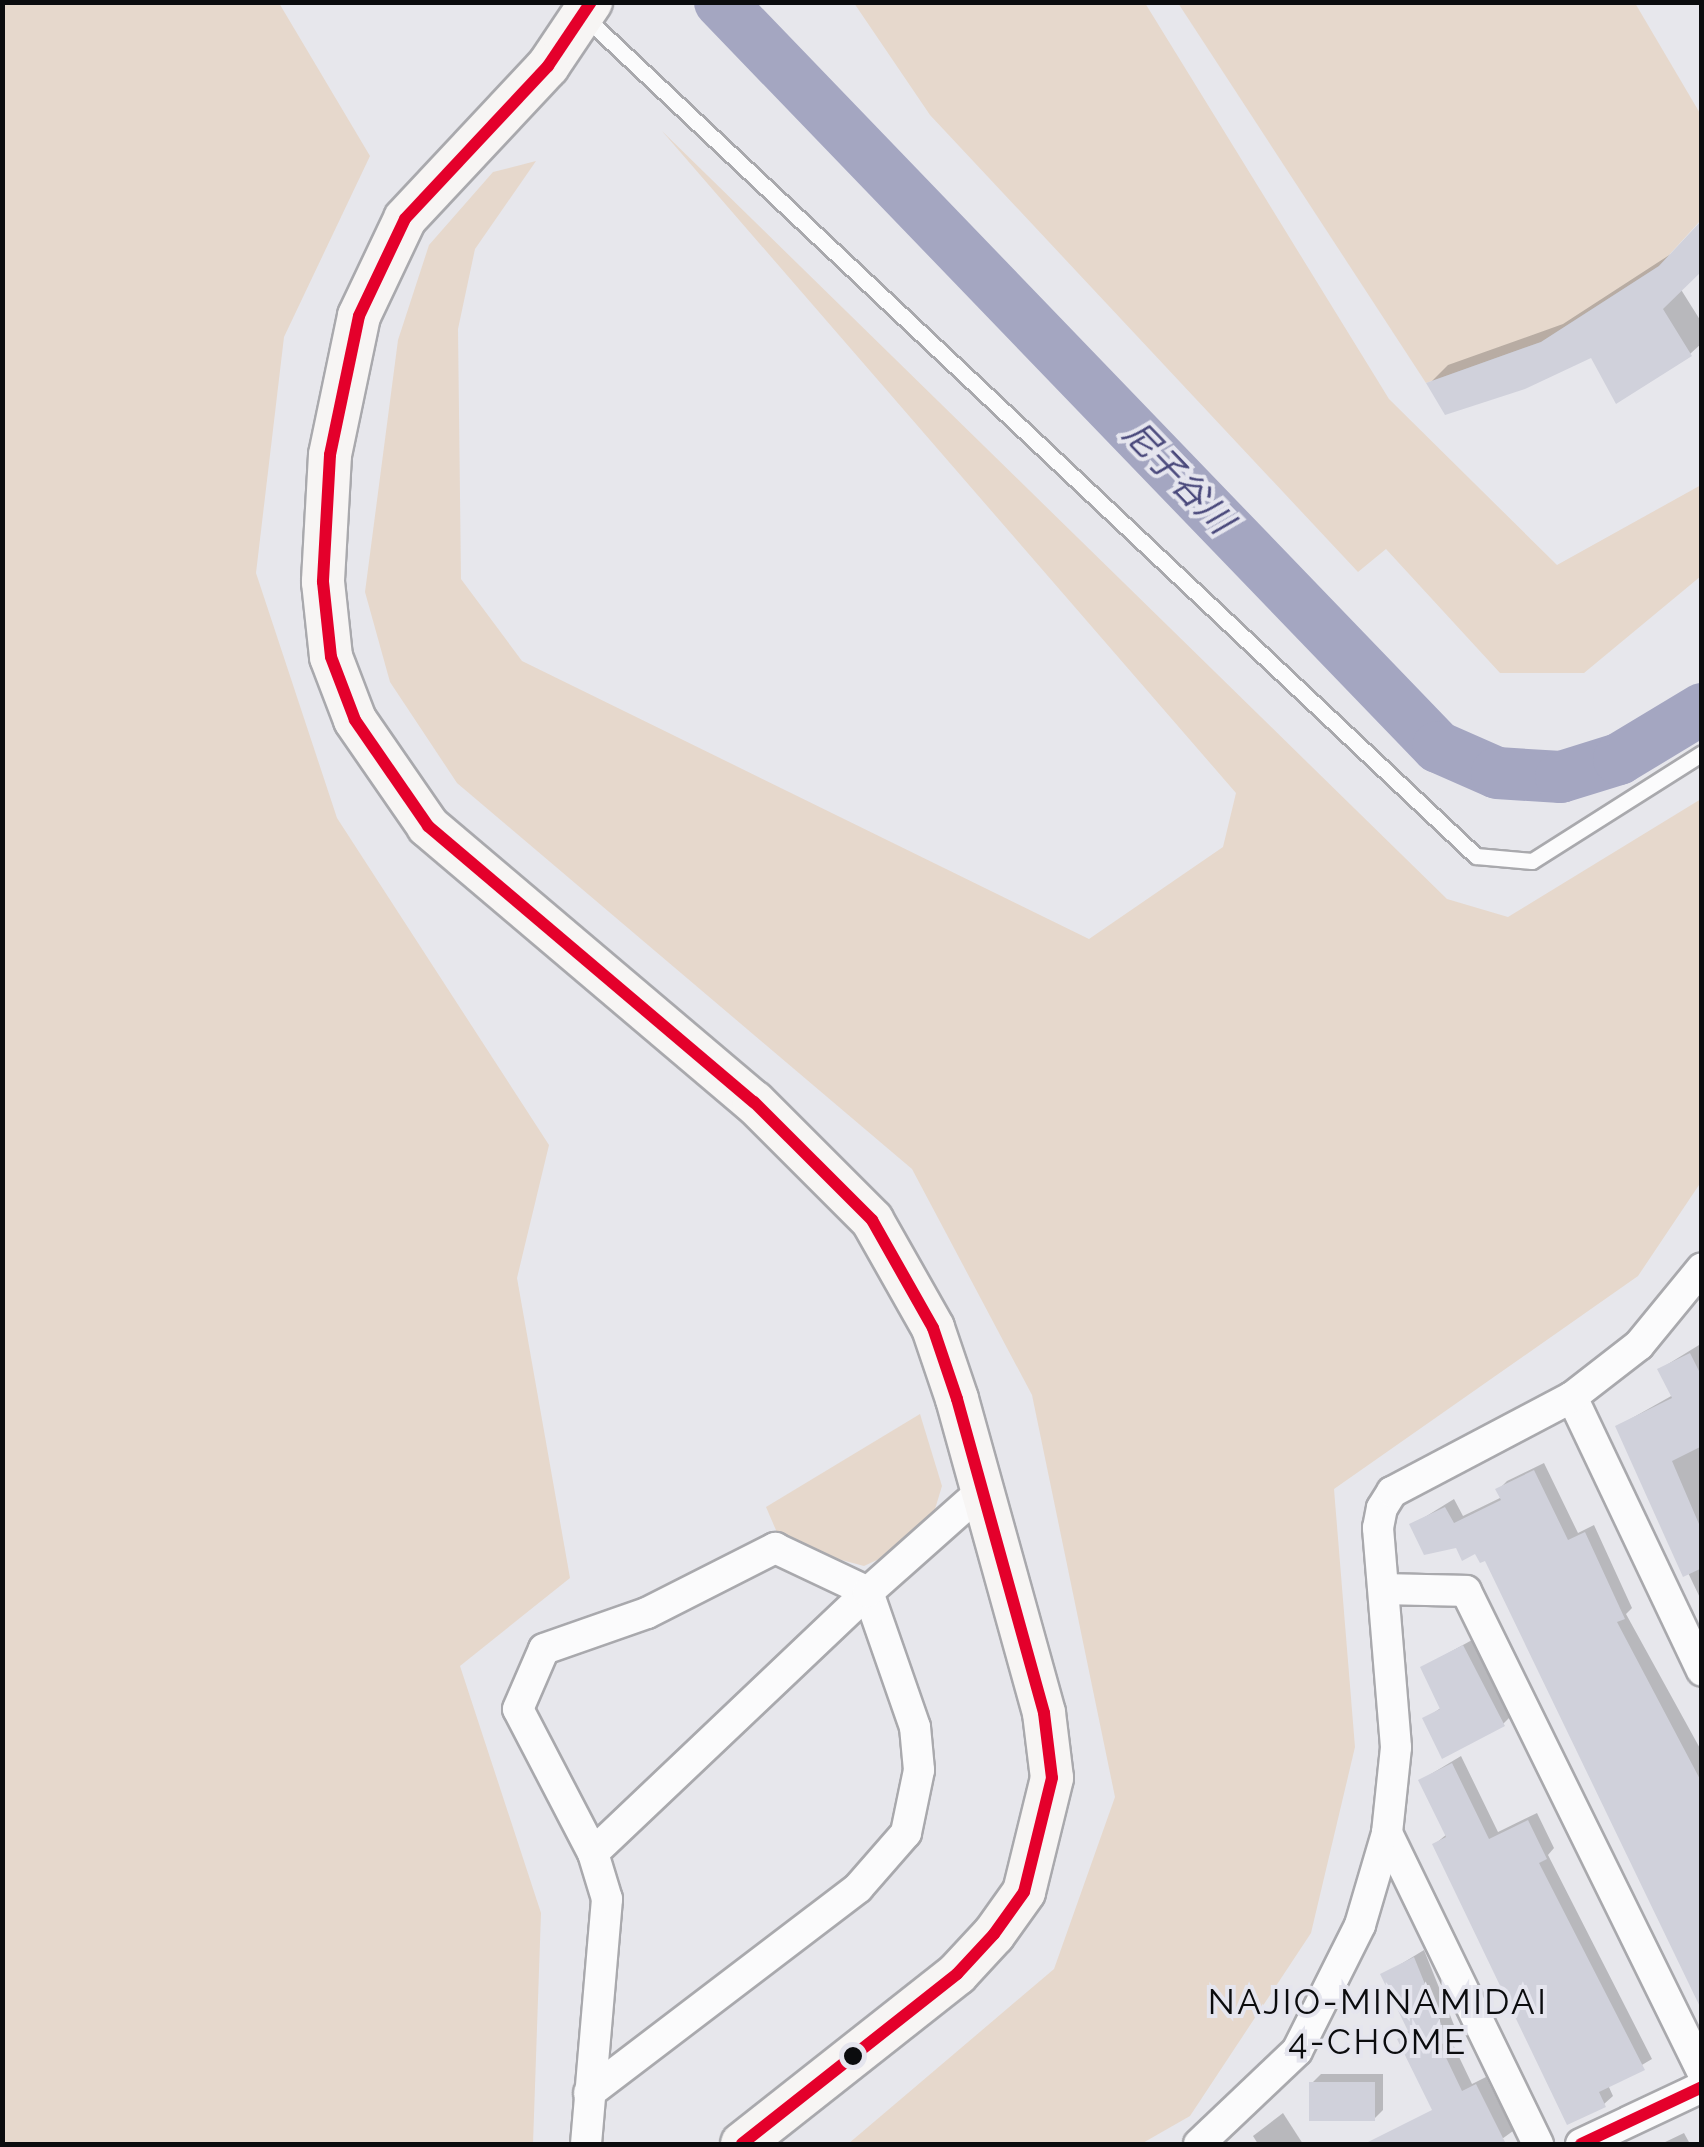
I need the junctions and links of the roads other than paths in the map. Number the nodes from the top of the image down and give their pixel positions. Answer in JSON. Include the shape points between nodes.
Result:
{"nodes":[{"id":1,"x":588,"y":10,"type":"edge"},
{"id":2,"x":1702,"y":754,"type":"edge"},
{"id":3,"x":1702,"y":1268,"type":"edge"},
{"id":4,"x":1572,"y":1397,"type":"junction"},
{"id":5,"x":984,"y":1490,"type":"junction"},
{"id":6,"x":1386,"y":1589,"type":"junction"},
{"id":7,"x":868,"y":1592,"type":"junction"},
{"id":8,"x":1702,"y":1671,"type":"edge"},
{"id":9,"x":1387,"y":1833,"type":"junction"},
{"id":10,"x":593,"y":1853,"type":"junction"},
{"id":11,"x":1702,"y":2071,"type":"edge"},
{"id":12,"x":1702,"y":2087,"type":"edge"},
{"id":13,"x":589,"y":2093,"type":"junction"},
{"id":14,"x":586,"y":2144,"type":"edge"},
{"id":15,"x":742,"y":2144,"type":"edge"},
{"id":16,"x":1199,"y":2144,"type":"edge"},
{"id":17,"x":1538,"y":2144,"type":"edge"},
{"id":18,"x":1581,"y":2144,"type":"edge"}],
"edges":[{"from":1,"to":2,"type":"lane","via":[[1476,856],[1532,860]]},
{"from":1,"to":5,"type":"street","via":[[548,66],[405,219],[359,316],[330,455],[323,582],[330,658],[354,720],[428,826],[754,1102],[872,1220],[933,1328]]},
{"from":3,"to":4,"type":"street","via":[[1639,1345]]},
{"from":4,"to":6,"type":"street","via":[[1392,1492],[1378,1528]]},
{"from":4,"to":8,"type":"street"},
{"from":5,"to":7,"type":"street"},
{"from":5,"to":15,"type":"street","via":[[1044,1712],[1052,1778],[1024,1892],[958,1974]]},
{"from":6,"to":9,"type":"street","via":[[1396,1747]]},
{"from":6,"to":11,"type":"street","via":[[1466,1591]]},
{"from":7,"to":10,"type":"street"},
{"from":7,"to":10,"type":"street","via":[[775,1548],[647,1613],[544,1649],[518,1708]]},
{"from":7,"to":13,"type":"street","via":[[915,1727],[918,1770],[906,1833],[858,1888]]},
{"from":9,"to":16,"type":"street","via":[[1360,1925],[1297,2051]]},
{"from":9,"to":17,"type":"street"},
{"from":10,"to":13,"type":"street","via":[[607,1899]]},
{"from":12,"to":18,"type":"street"},
{"from":13,"to":14,"type":"street"}]}
